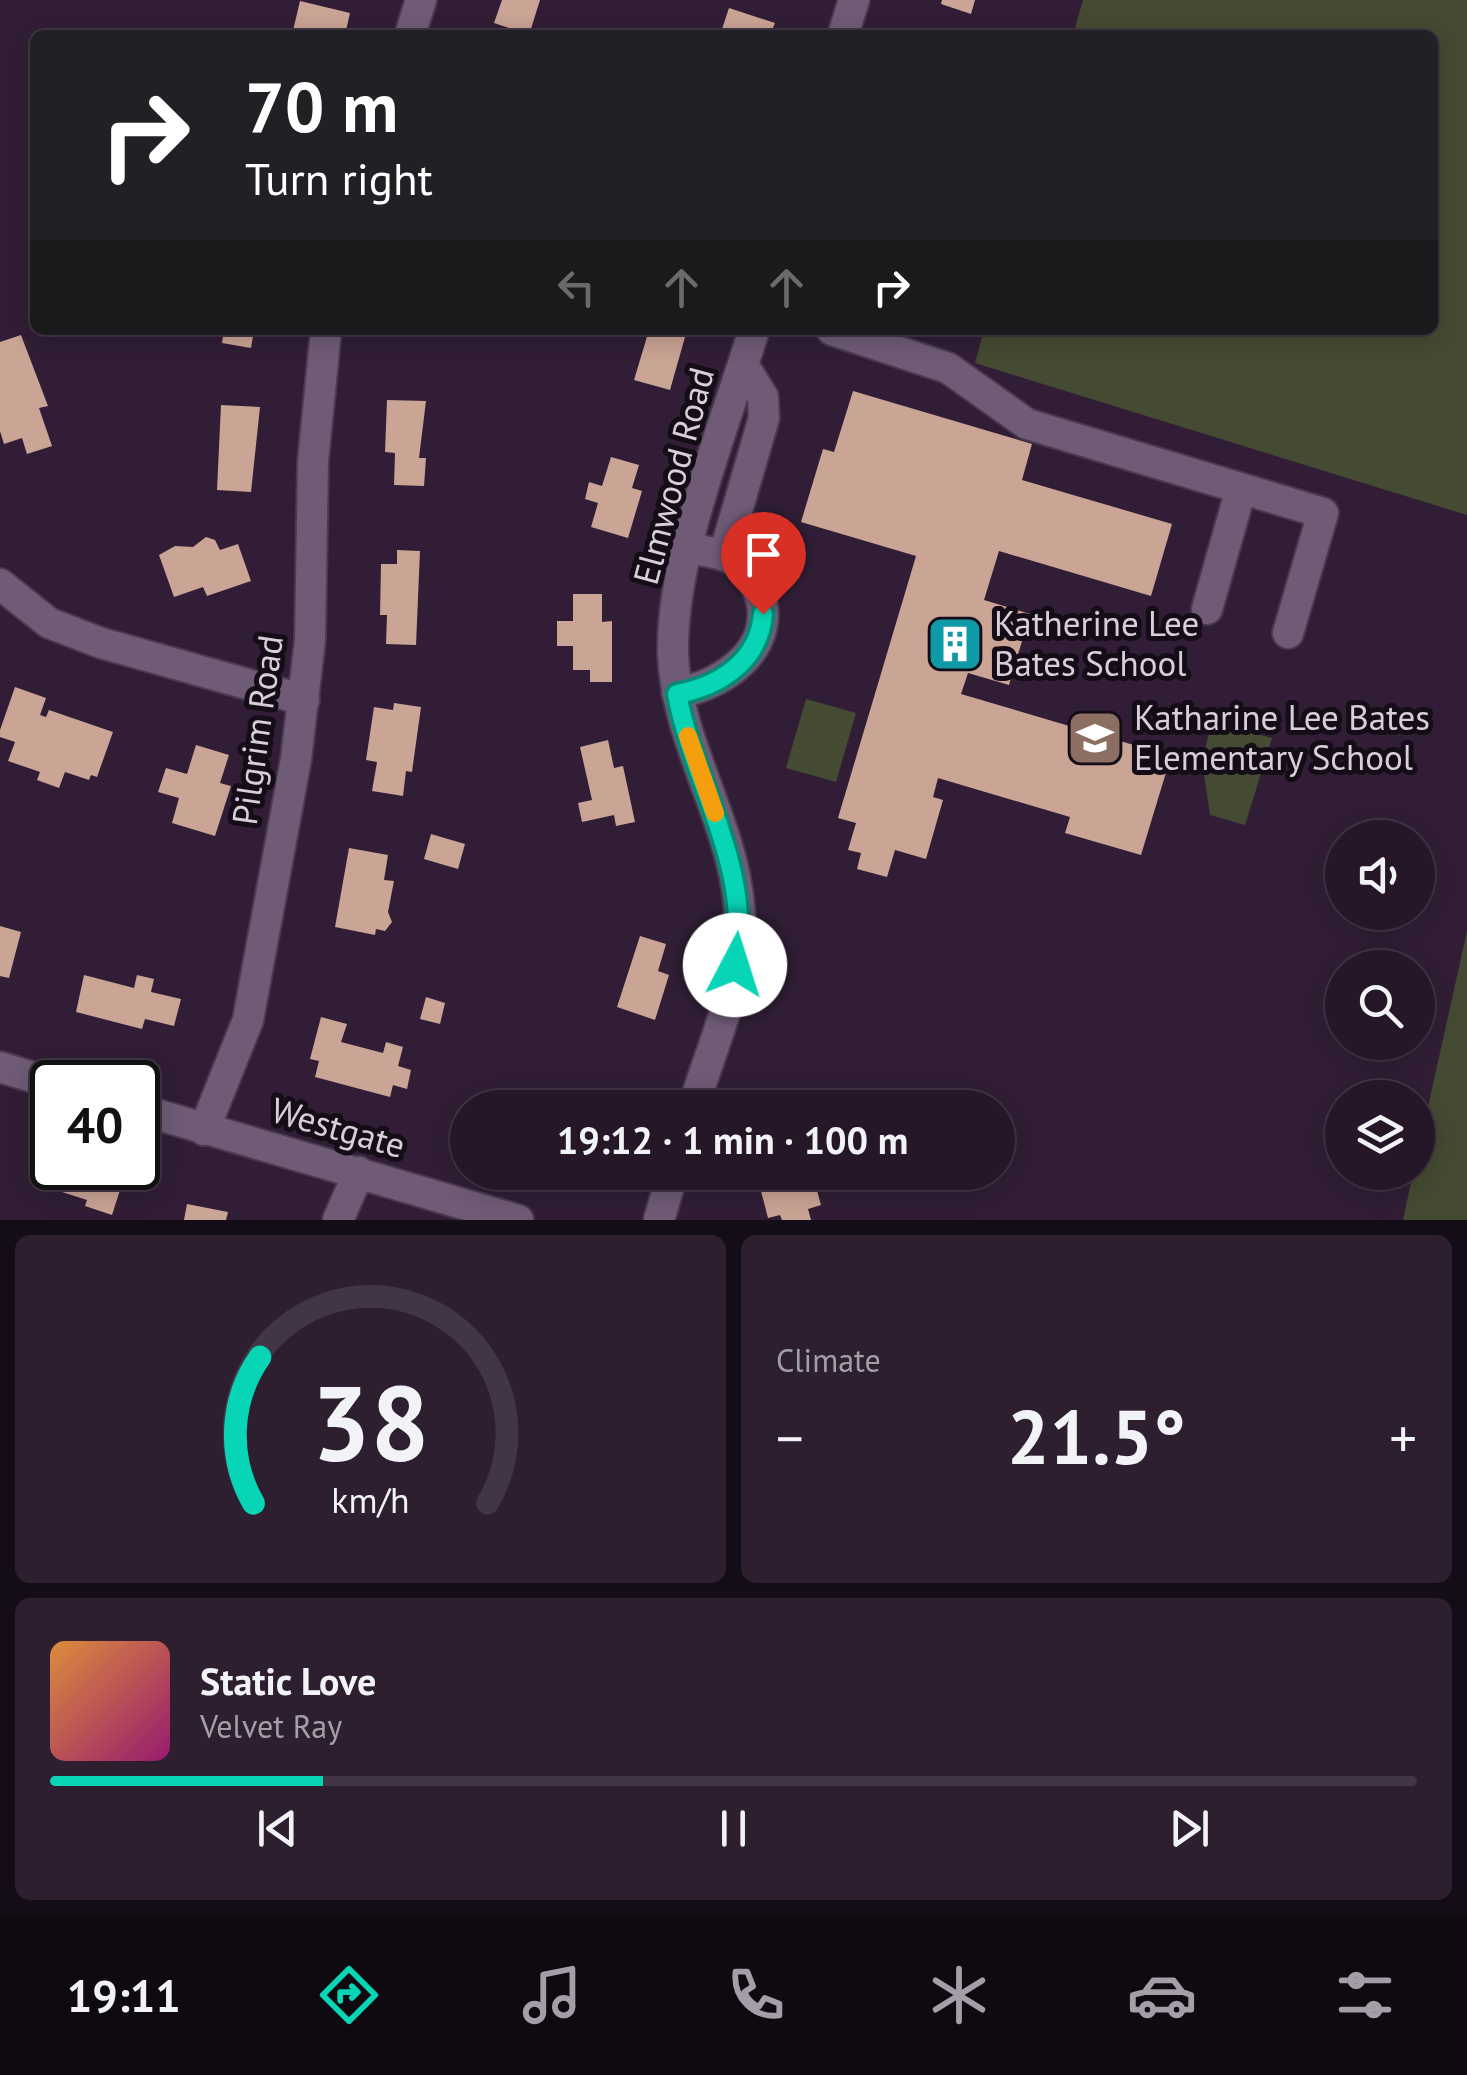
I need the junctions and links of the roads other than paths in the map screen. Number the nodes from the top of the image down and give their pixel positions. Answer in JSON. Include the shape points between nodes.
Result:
{"nodes":[{"id":1,"x":421,"y":0,"type":"edge"},
{"id":2,"x":854,"y":0,"type":"edge"},
{"id":3,"x":412,"y":30,"type":"edge"},
{"id":4,"x":845,"y":30,"type":"edge"},
{"id":5,"x":325,"y":335,"type":"edge"},
{"id":6,"x":752,"y":335,"type":"edge"},
{"id":7,"x":847,"y":335,"type":"edge"},
{"id":8,"x":743,"y":365,"type":"junction"},
{"id":9,"x":1241,"y":490,"type":"junction"},
{"id":10,"x":687,"y":548,"type":"junction"},
{"id":11,"x":724,"y":555,"type":"junction"},
{"id":12,"x":0,"y":584,"type":"edge"},
{"id":13,"x":1207,"y":609,"type":"dead end"},
{"id":14,"x":1288,"y":633,"type":"dead end"},
{"id":15,"x":677,"y":694,"type":"junction"},
{"id":16,"x":304,"y":700,"type":"junction"},
{"id":17,"x":0,"y":1067,"type":"edge"},
{"id":18,"x":30,"y":1076,"type":"edge"},
{"id":19,"x":699,"y":1090,"type":"edge"},
{"id":20,"x":160,"y":1116,"type":"edge"},
{"id":21,"x":204,"y":1130,"type":"junction"},
{"id":22,"x":359,"y":1172,"type":"junction"},
{"id":23,"x":668,"y":1190,"type":"edge"},
{"id":24,"x":338,"y":1220,"type":"edge"},
{"id":25,"x":518,"y":1220,"type":"edge"},
{"id":26,"x":659,"y":1220,"type":"edge"}],
"edges":[{"from":1,"to":3,"type":"street"},
{"from":2,"to":4,"type":"street"},
{"from":5,"to":16,"type":"street","name":"Pilgrim Road","via":[[315,423]]},
{"from":6,"to":8,"type":"street","name":"Elmwood Road"},
{"from":7,"to":9,"type":"street","via":[[948,368],[1027,424]]},
{"from":8,"to":10,"type":"street","name":"Elmwood Road"},
{"from":8,"to":11,"type":"street","via":[[763,397],[764,418]]},
{"from":9,"to":13,"type":"street"},
{"from":9,"to":14,"type":"street","via":[[1323,513]]},
{"from":10,"to":11,"type":"street"},
{"from":10,"to":15,"type":"street","name":"Elmwood Road","via":[[674,622]]},
{"from":11,"to":15,"type":"street","via":[[756,585],[760,633],[726,676]]},
{"from":12,"to":16,"type":"street","via":[[49,623],[101,644]]},
{"from":15,"to":19,"type":"street","name":"Elmwood Road","via":[[731,864],[740,931],[732,982]]},
{"from":16,"to":21,"type":"street","name":"Pilgrim Road","via":[[248,1020]]},
{"from":17,"to":18,"type":"street"},
{"from":20,"to":21,"type":"street","name":"Westgate"},
{"from":21,"to":22,"type":"street","name":"Westgate"},
{"from":22,"to":24,"type":"street"},
{"from":22,"to":25,"type":"street","name":"Westgate"},
{"from":23,"to":26,"type":"street"}]}
